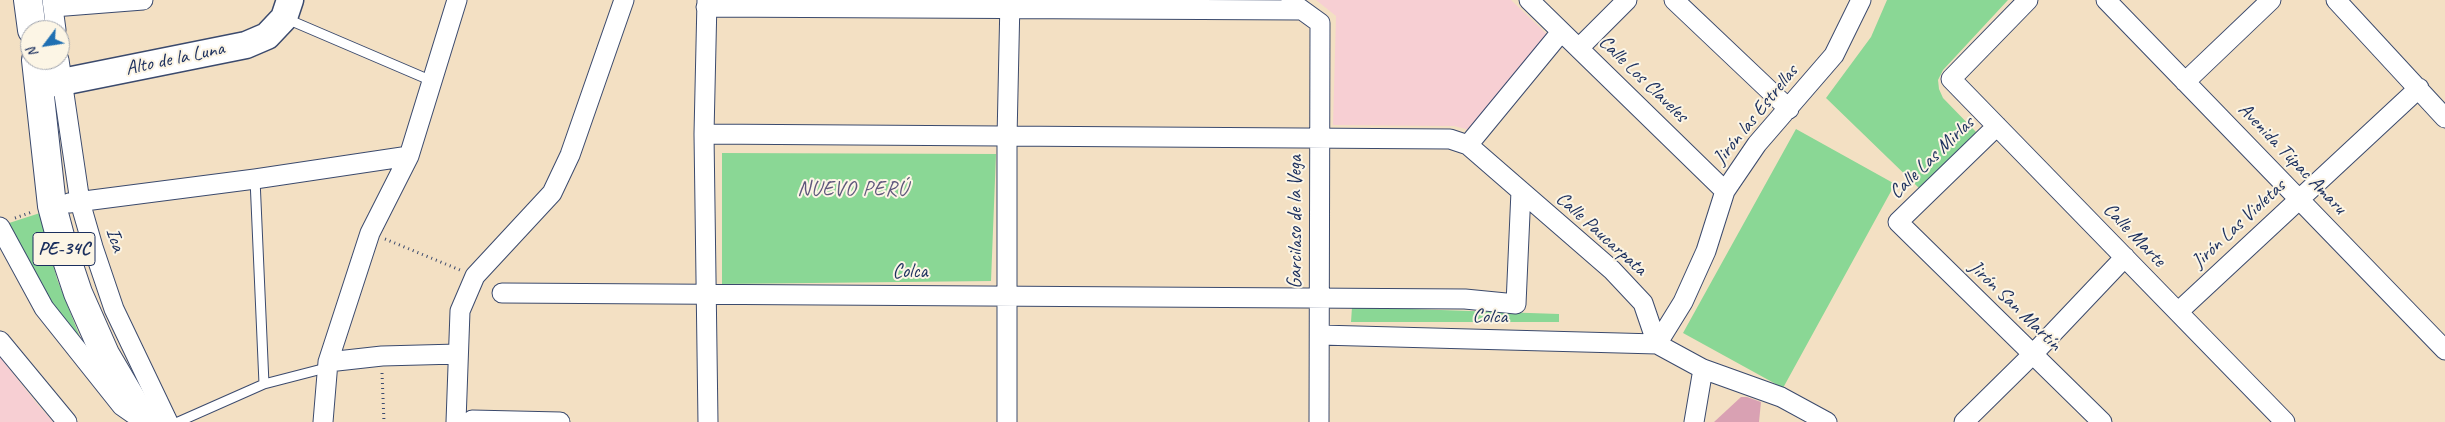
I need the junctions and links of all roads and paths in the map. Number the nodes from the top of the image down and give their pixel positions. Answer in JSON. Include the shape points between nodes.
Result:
{"nodes":[{"id":1,"x":143,"y":0,"type":"edge"},
{"id":2,"x":457,"y":0,"type":"edge"},
{"id":3,"x":624,"y":0,"type":"edge"},
{"id":4,"x":1528,"y":0,"type":"edge"},
{"id":5,"x":1627,"y":0,"type":"edge"},
{"id":6,"x":1674,"y":0,"type":"edge"},
{"id":7,"x":1861,"y":0,"type":"edge"},
{"id":8,"x":2028,"y":0,"type":"edge"},
{"id":9,"x":2106,"y":0,"type":"edge"},
{"id":10,"x":2271,"y":0,"type":"edge"},
{"id":11,"x":2336,"y":0,"type":"edge"},
{"id":12,"x":44,"y":2,"type":"edge"},
{"id":13,"x":707,"y":3,"type":"edge"},
{"id":14,"x":1010,"y":4,"type":"edge"},
{"id":15,"x":1295,"y":5,"type":"edge"},
{"id":16,"x":287,"y":9,"type":"edge"},
{"id":17,"x":36,"y":20,"type":"edge"},
{"id":18,"x":52,"y":20,"type":"edge"},
{"id":19,"x":1562,"y":32,"type":"junction"},
{"id":20,"x":1578,"y":48,"type":"junction"},
{"id":21,"x":49,"y":72,"type":"edge"},
{"id":22,"x":432,"y":81,"type":"junction"},
{"id":23,"x":2185,"y":82,"type":"junction"},
{"id":24,"x":2419,"y":88,"type":"junction"},
{"id":25,"x":1789,"y":109,"type":"junction"},
{"id":26,"x":2445,"y":118,"type":"edge"},
{"id":27,"x":1997,"y":126,"type":"junction"},
{"id":28,"x":704,"y":134,"type":"junction"},
{"id":29,"x":1007,"y":138,"type":"junction"},
{"id":30,"x":1318,"y":139,"type":"junction"},
{"id":31,"x":1468,"y":145,"type":"junction"},
{"id":32,"x":409,"y":156,"type":"junction"},
{"id":33,"x":255,"y":179,"type":"junction"},
{"id":34,"x":1725,"y":191,"type":"junction"},
{"id":35,"x":1521,"y":192,"type":"junction"},
{"id":36,"x":2299,"y":199,"type":"junction"},
{"id":37,"x":80,"y":202,"type":"junction"},
{"id":38,"x":52,"y":206,"type":"junction"},
{"id":39,"x":1898,"y":222,"type":"joint"},
{"id":40,"x":4,"y":223,"type":"edge"},
{"id":41,"x":370,"y":233,"type":"junction"},
{"id":42,"x":2125,"y":257,"type":"junction"},
{"id":43,"x":475,"y":276,"type":"junction"},
{"id":44,"x":502,"y":293,"type":"dead end"},
{"id":45,"x":706,"y":294,"type":"junction"},
{"id":46,"x":1007,"y":295,"type":"junction"},
{"id":47,"x":1318,"y":297,"type":"junction"},
{"id":48,"x":2178,"y":312,"type":"junction"},
{"id":49,"x":1320,"y":335,"type":"junction"},
{"id":50,"x":0,"y":341,"type":"edge"},
{"id":51,"x":1658,"y":344,"type":"junction"},
{"id":52,"x":2445,"y":350,"type":"edge"},
{"id":53,"x":458,"y":354,"type":"junction"},
{"id":54,"x":2033,"y":354,"type":"junction"},
{"id":55,"x":382,"y":356,"type":"junction"},
{"id":56,"x":327,"y":365,"type":"junction"},
{"id":57,"x":1704,"y":369,"type":"junction"},
{"id":58,"x":264,"y":384,"type":"junction"},
{"id":59,"x":1819,"y":419,"type":"edge"},
{"id":60,"x":152,"y":421,"type":"edge"},
{"id":61,"x":464,"y":421,"type":"edge"},
{"id":62,"x":67,"y":422,"type":"edge"},
{"id":63,"x":178,"y":422,"type":"edge"},
{"id":64,"x":323,"y":422,"type":"edge"},
{"id":65,"x":384,"y":422,"type":"edge"},
{"id":66,"x":560,"y":422,"type":"edge"},
{"id":67,"x":708,"y":422,"type":"edge"},
{"id":68,"x":1007,"y":422,"type":"edge"},
{"id":69,"x":1319,"y":422,"type":"edge"},
{"id":70,"x":1694,"y":422,"type":"edge"},
{"id":71,"x":1964,"y":422,"type":"edge"},
{"id":72,"x":2102,"y":422,"type":"edge"},
{"id":73,"x":2285,"y":422,"type":"edge"}],
"edges":[{"from":1,"to":12,"type":"street"},
{"from":2,"to":22,"type":"street"},
{"from":3,"to":43,"type":"street","via":[[570,155],[552,193]]},
{"from":4,"to":19,"type":"street","name":"Calle Los Claveles"},
{"from":5,"to":20,"type":"street"},
{"from":6,"to":25,"type":"street"},
{"from":7,"to":25,"type":"street","name":"Jirón las Estrellas","via":[[1834,55]]},
{"from":8,"to":27,"type":"street","name":"Calle Marte","via":[[1951,79]]},
{"from":9,"to":23,"type":"street","name":"Avenida Túpac Amaru"},
{"from":10,"to":23,"type":"street"},
{"from":11,"to":24,"type":"street"},
{"from":12,"to":17,"type":"main road"},
{"from":12,"to":18,"type":"street"},
{"from":13,"to":14,"type":"street"},
{"from":13,"to":28,"type":"street"},
{"from":14,"to":15,"type":"street"},
{"from":14,"to":29,"type":"street"},
{"from":15,"to":30,"type":"street","name":"Garcilaso de la Vega","via":[[1320,23]]},
{"from":16,"to":21,"type":"main road","name":"Alto de la Luna","via":[[267,36],[246,45]]},
{"from":16,"to":22,"type":"lane"},
{"from":19,"to":20,"type":"street","name":"Calle Los Claveles"},
{"from":19,"to":31,"type":"street"},
{"from":20,"to":34,"type":"street","name":"Calle Los Claveles"},
{"from":21,"to":37,"type":"street","name":"Ica"},
{"from":21,"to":38,"type":"main road","number":"PE-34C"},
{"from":22,"to":32,"type":"street"},
{"from":23,"to":36,"type":"street","name":"Avenida Túpac Amaru"},
{"from":24,"to":26,"type":"street"},
{"from":24,"to":36,"type":"street","name":"Jirón Las Violetas"},
{"from":25,"to":34,"type":"street","name":"Jirón las Estrellas","via":[[1757,144]]},
{"from":27,"to":39,"type":"street","name":"Calle Las Mirlas"},
{"from":27,"to":42,"type":"street","name":"Calle Marte"},
{"from":28,"to":29,"type":"street","name":"Calle Paucarpata"},
{"from":28,"to":45,"type":"street"},
{"from":29,"to":30,"type":"street","name":"Calle Paucarpata"},
{"from":29,"to":46,"type":"street"},
{"from":30,"to":31,"type":"street","name":"Calle Paucarpata","via":[[1450,139]]},
{"from":30,"to":47,"type":"street","name":"Garcilaso de la Vega"},
{"from":31,"to":35,"type":"street","name":"Calle Paucarpata"},
{"from":32,"to":33,"type":"street"},
{"from":32,"to":41,"type":"street"},
{"from":33,"to":37,"type":"street"},
{"from":33,"to":58,"type":"lane"},
{"from":34,"to":51,"type":"street","name":"Jirón las Estrellas","via":[[1706,251],[1683,302]]},
{"from":35,"to":47,"type":"street","name":"Colca","via":[[1516,304],[1464,298]]},
{"from":35,"to":51,"type":"street","name":"Calle Paucarpata","via":[[1612,270],[1643,303]]},
{"from":36,"to":48,"type":"street","name":"Jirón Las Violetas"},
{"from":36,"to":52,"type":"street","name":"Avenida Túpac Amaru"},
{"from":37,"to":38,"type":"street"},
{"from":37,"to":60,"type":"street","name":"Ica"},
{"from":38,"to":40,"type":"path"},
{"from":38,"to":60,"type":"main road","number":"PE-34C","via":[[78,293],[105,354]]},
{"from":39,"to":54,"type":"street","name":"Jirón San Martín"},
{"from":40,"to":60,"type":"street","via":[[44,308],[122,406]]},
{"from":41,"to":43,"type":"path"},
{"from":41,"to":56,"type":"street"},
{"from":42,"to":48,"type":"street","name":"Calle Marte"},
{"from":42,"to":54,"type":"street"},
{"from":43,"to":53,"type":"street","via":[[460,312]]},
{"from":44,"to":45,"type":"street","name":"Colca"},
{"from":45,"to":46,"type":"street","name":"Colca"},
{"from":45,"to":67,"type":"street"},
{"from":46,"to":47,"type":"street","name":"Colca"},
{"from":46,"to":68,"type":"street"},
{"from":47,"to":49,"type":"street","name":"Garcilaso de la Vega"},
{"from":48,"to":73,"type":"street","name":"Calle Marte"},
{"from":49,"to":51,"type":"street","name":"Colca"},
{"from":49,"to":69,"type":"street","name":"Garcilaso de la Vega"},
{"from":50,"to":62,"type":"street"},
{"from":51,"to":57,"type":"street"},
{"from":53,"to":55,"type":"street"},
{"from":53,"to":61,"type":"street"},
{"from":54,"to":71,"type":"street"},
{"from":54,"to":72,"type":"street","name":"Jirón San Martín"},
{"from":55,"to":56,"type":"street"},
{"from":55,"to":65,"type":"path"},
{"from":56,"to":58,"type":"lane"},
{"from":56,"to":64,"type":"street"},
{"from":57,"to":59,"type":"street","via":[[1781,397]]},
{"from":57,"to":70,"type":"street"},
{"from":58,"to":63,"type":"lane"},
{"from":61,"to":66,"type":"street"}]}
